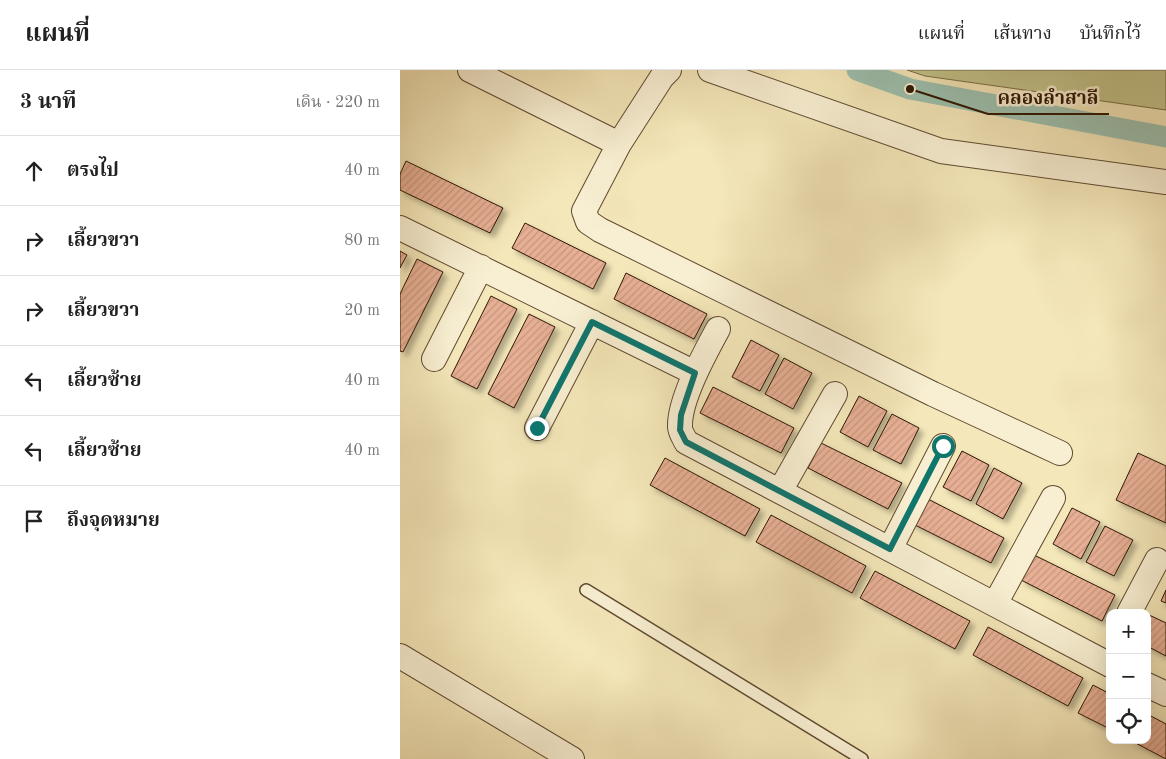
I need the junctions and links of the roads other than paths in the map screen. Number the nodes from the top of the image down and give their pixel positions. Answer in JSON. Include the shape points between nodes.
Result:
{"nodes":[{"id":1,"x":470,"y":70,"type":"edge"},
{"id":2,"x":669,"y":70,"type":"edge"},
{"id":3,"x":710,"y":70,"type":"edge"},
{"id":4,"x":619,"y":144,"type":"junction"},
{"id":5,"x":1166,"y":182,"type":"edge"},
{"id":6,"x":400,"y":228,"type":"edge"},
{"id":7,"x":481,"y":267,"type":"junction"},
{"id":8,"x":592,"y":322,"type":"junction"},
{"id":9,"x":718,"y":328,"type":"dead end"},
{"id":10,"x":434,"y":359,"type":"dead end"},
{"id":11,"x":695,"y":373,"type":"junction"},
{"id":12,"x":835,"y":394,"type":"dead end"},
{"id":13,"x":537,"y":428,"type":"dead end"},
{"id":14,"x":943,"y":446,"type":"dead end"},
{"id":15,"x":1060,"y":454,"type":"dead end"},
{"id":16,"x":780,"y":491,"type":"junction"},
{"id":17,"x":1052,"y":498,"type":"dead end"},
{"id":18,"x":890,"y":549,"type":"junction"},
{"id":19,"x":1157,"y":560,"type":"dead end"},
{"id":20,"x":586,"y":590,"type":"dead end"},
{"id":21,"x":995,"y":604,"type":"junction"},
{"id":22,"x":1131,"y":609,"type":"edge"},
{"id":23,"x":400,"y":656,"type":"edge"},
{"id":24,"x":1106,"y":658,"type":"edge"},
{"id":25,"x":1151,"y":687,"type":"edge"},
{"id":26,"x":1166,"y":694,"type":"edge"},
{"id":27,"x":572,"y":759,"type":"edge"},
{"id":28,"x":862,"y":759,"type":"edge"}],
"edges":[{"from":1,"to":4,"type":"street"},
{"from":2,"to":4,"type":"street"},
{"from":3,"to":5,"type":"street","via":[[941,151]]},
{"from":4,"to":15,"type":"street","via":[[584,211],[588,222]]},
{"from":6,"to":7,"type":"street"},
{"from":7,"to":8,"type":"street"},
{"from":7,"to":10,"type":"street"},
{"from":8,"to":11,"type":"street"},
{"from":8,"to":13,"type":"street"},
{"from":9,"to":11,"type":"street"},
{"from":11,"to":16,"type":"street","via":[[681,415],[680,430],[686,442]]},
{"from":12,"to":16,"type":"street"},
{"from":14,"to":18,"type":"street"},
{"from":16,"to":18,"type":"street"},
{"from":17,"to":21,"type":"street"},
{"from":18,"to":21,"type":"street"},
{"from":19,"to":22,"type":"street"},
{"from":20,"to":28,"type":"lane"},
{"from":21,"to":24,"type":"street"},
{"from":23,"to":27,"type":"street"},
{"from":25,"to":26,"type":"street"}]}
